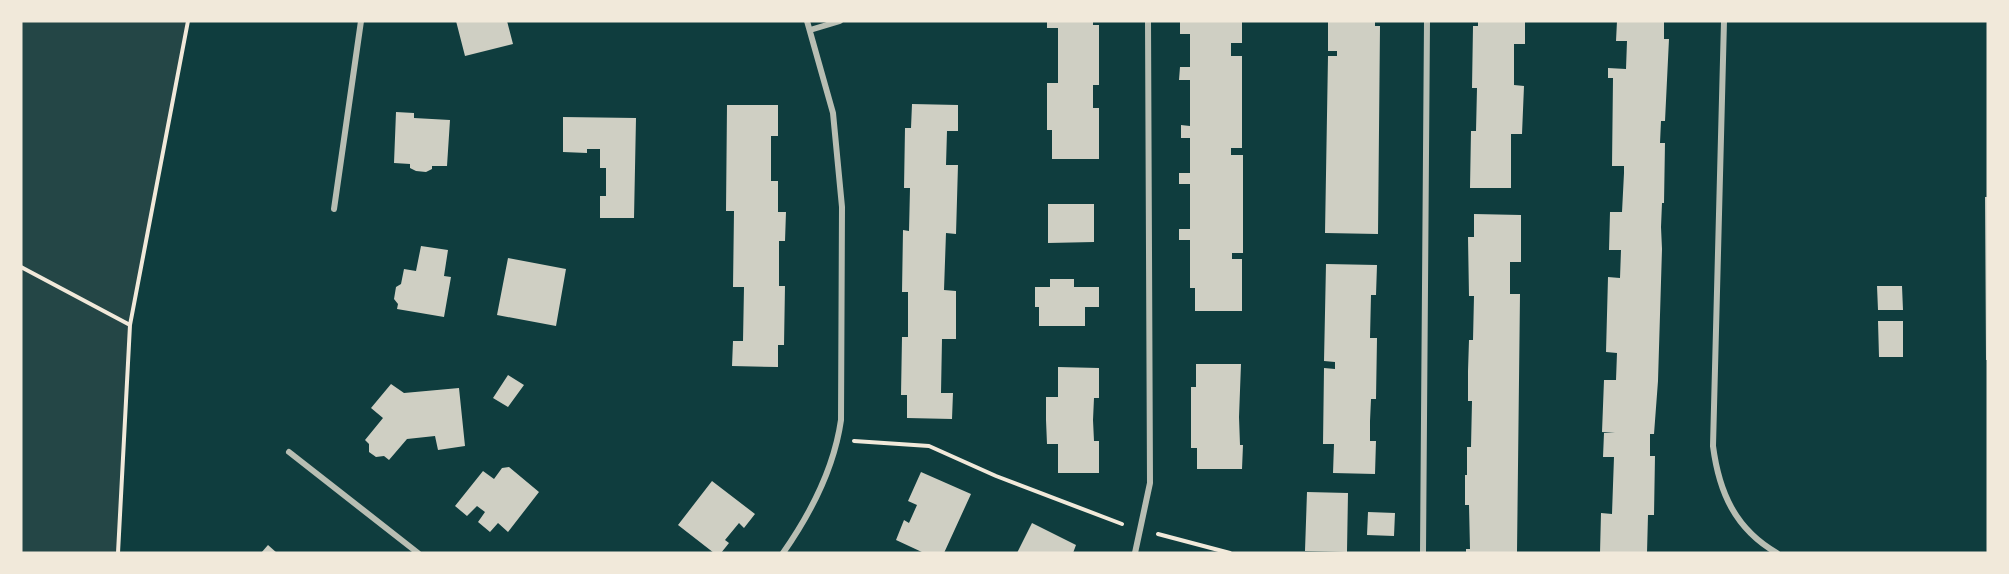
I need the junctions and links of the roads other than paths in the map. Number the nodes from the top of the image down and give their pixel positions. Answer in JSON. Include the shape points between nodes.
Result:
{"nodes":[{"id":1,"x":361,"y":21,"type":"edge"},
{"id":2,"x":807,"y":21,"type":"edge"},
{"id":3,"x":840,"y":21,"type":"edge"},
{"id":4,"x":1148,"y":21,"type":"edge"},
{"id":5,"x":1427,"y":21,"type":"edge"},
{"id":6,"x":1724,"y":21,"type":"edge"},
{"id":7,"x":810,"y":30,"type":"junction"},
{"id":8,"x":334,"y":209,"type":"dead end"},
{"id":9,"x":289,"y":452,"type":"dead end"},
{"id":10,"x":418,"y":553,"type":"edge"},
{"id":11,"x":783,"y":553,"type":"edge"},
{"id":12,"x":1135,"y":553,"type":"edge"},
{"id":13,"x":1422,"y":553,"type":"edge"},
{"id":14,"x":1777,"y":553,"type":"edge"}],
"edges":[{"from":1,"to":8,"type":"street"},
{"from":2,"to":7,"type":"street"},
{"from":3,"to":7,"type":"street"},
{"from":4,"to":12,"type":"street","via":[[1150,483]]},
{"from":5,"to":13,"type":"street"},
{"from":6,"to":14,"type":"street","via":[[1713,446],[1716,473],[1741,524]]},
{"from":7,"to":11,"type":"street","via":[[833,114],[840,176],[842,420],[817,496]]},
{"from":9,"to":10,"type":"street"}]}
